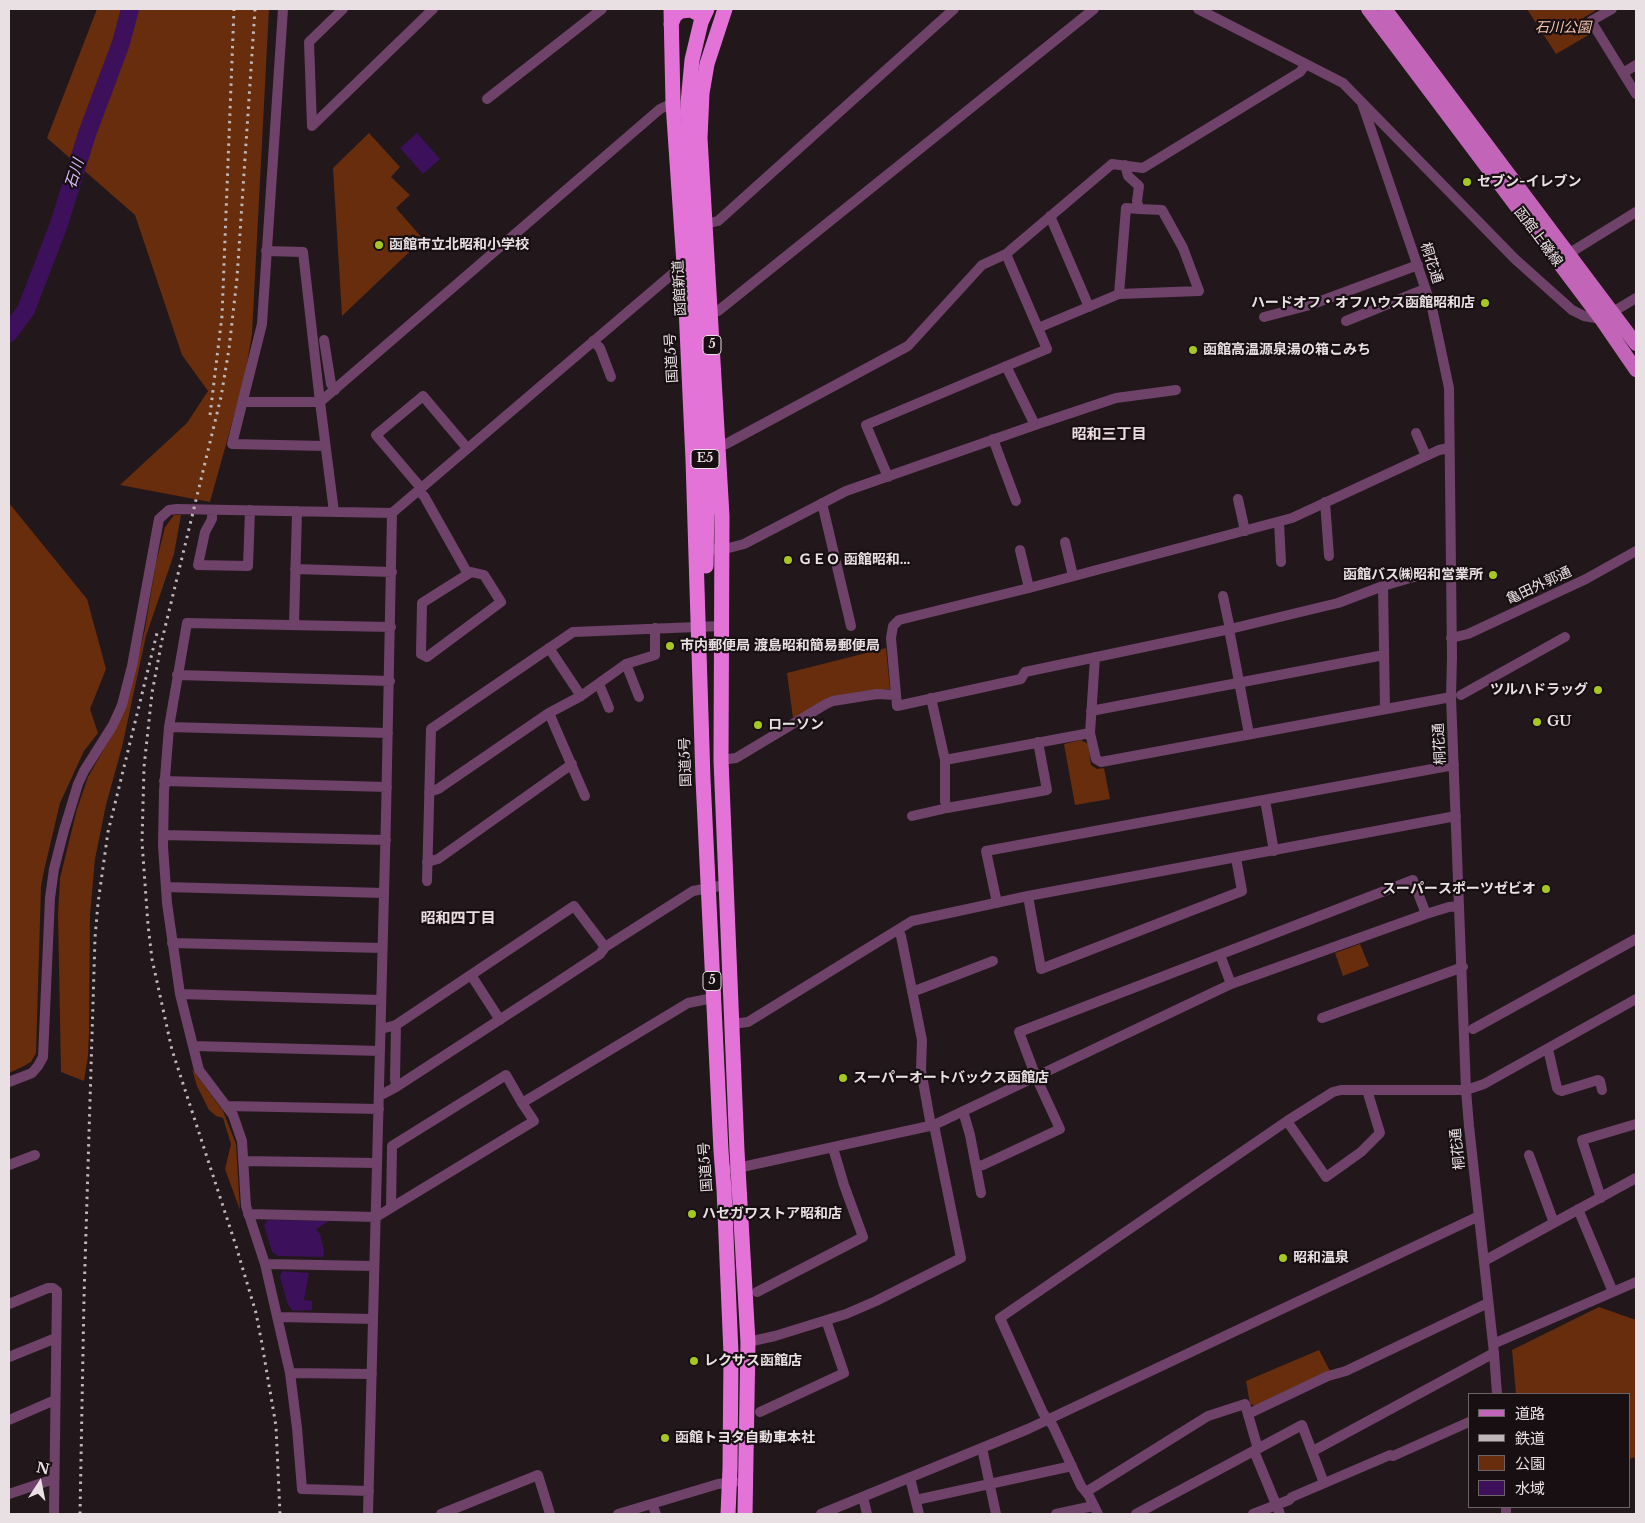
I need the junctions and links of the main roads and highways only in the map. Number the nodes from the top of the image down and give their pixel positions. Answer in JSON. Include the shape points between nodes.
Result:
{"nodes":[{"id":1,"x":1368,"y":9,"type":"edge"},
{"id":2,"x":1385,"y":9,"type":"edge"},
{"id":3,"x":701,"y":10,"type":"edge"},
{"id":4,"x":725,"y":12,"type":"edge"},
{"id":5,"x":671,"y":16,"type":"edge"},
{"id":6,"x":707,"y":64,"type":"junction"},
{"id":7,"x":1606,"y":316,"type":"junction"},
{"id":8,"x":1636,"y":344,"type":"edge"},
{"id":9,"x":1636,"y":370,"type":"edge"},
{"id":10,"x":705,"y":447,"type":"junction"},
{"id":11,"x":714,"y":550,"type":"junction"},
{"id":12,"x":699,"y":627,"type":"junction"},
{"id":13,"x":728,"y":1514,"type":"edge"},
{"id":14,"x":745,"y":1514,"type":"edge"}],
"edges":[{"from":1,"to":7,"type":"main road","name":"函館上磯線"},
{"from":2,"to":7,"type":"main road","name":"函館上磯線","via":[[1568,254]]},
{"from":3,"to":5,"type":"highway","via":[[681,11]]},
{"from":3,"to":6,"type":"highway","name":"国道5号","number":"5","via":[[707,31]]},
{"from":3,"to":10,"type":"highway","name":"函館新道","number":"E5","bridge":true,"via":[[688,103]]},
{"from":4,"to":6,"type":"highway","name":"国道5号","number":"5"},
{"from":5,"to":10,"type":"highway","name":"国道5号","number":"5","via":[[673,104],[684,264]]},
{"from":6,"to":10,"type":"highway","name":"国道5号","number":"5","via":[[700,138],[706,224]]},
{"from":7,"to":8,"type":"main road","name":"函館上磯線"},
{"from":7,"to":9,"type":"main road","name":"函館上磯線"},
{"from":10,"to":11,"type":"highway","name":"函館新道","number":"E5","via":[[707,500]]},
{"from":10,"to":12,"type":"highway","name":"国道5号","number":"5"},
{"from":11,"to":12,"type":"highway","name":"函館新道","number":"E5"},
{"from":11,"to":14,"type":"highway","number":"5","via":[[721,626],[721,760],[748,1342]]},
{"from":12,"to":13,"type":"highway","name":"国道5号","number":"5","via":[[703,779],[731,1354]]}]}
